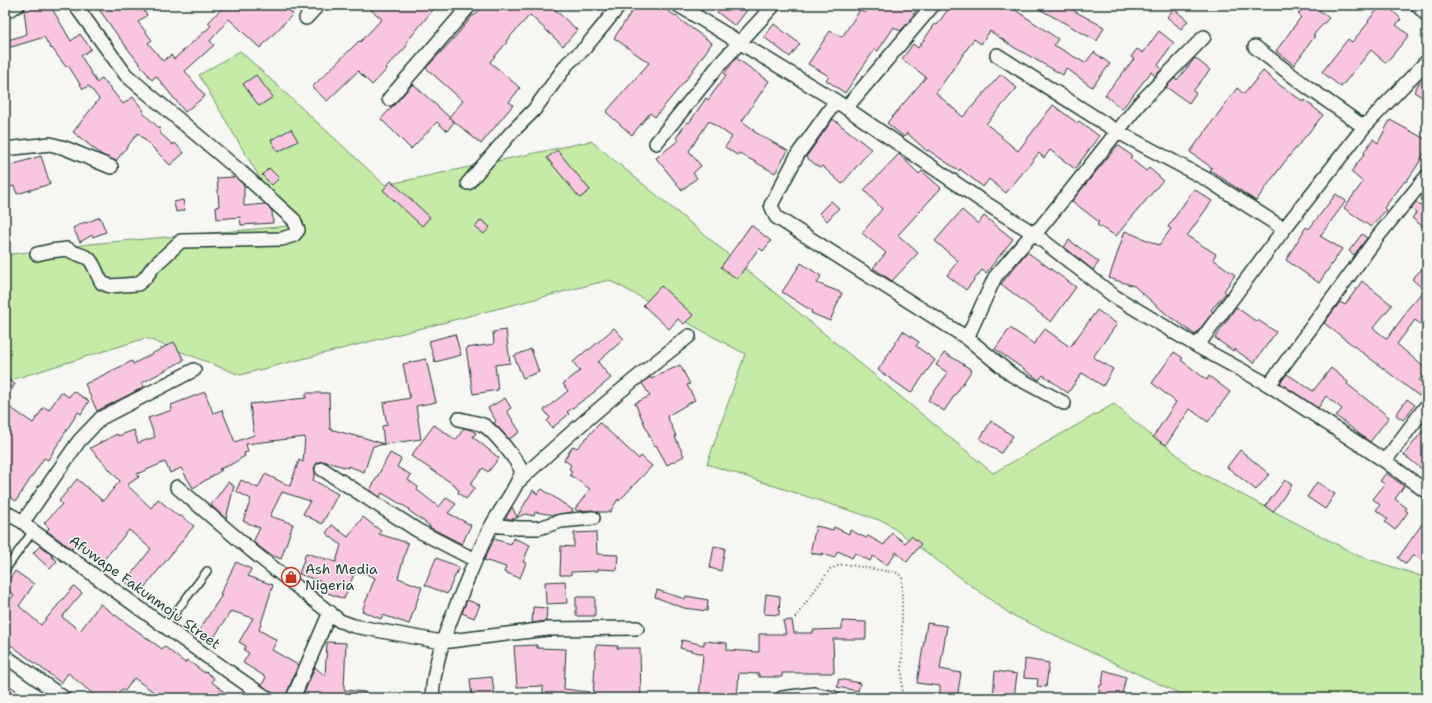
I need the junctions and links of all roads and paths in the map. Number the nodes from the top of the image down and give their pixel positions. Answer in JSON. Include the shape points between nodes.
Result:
{"nodes":[{"id":1,"x":18,"y":5,"type":"edge"},
{"id":2,"x":75,"y":5,"type":"edge"},
{"id":3,"x":318,"y":5,"type":"edge"},
{"id":4,"x":470,"y":5,"type":"edge"},
{"id":5,"x":620,"y":5,"type":"edge"},
{"id":6,"x":678,"y":5,"type":"edge"},
{"id":7,"x":774,"y":5,"type":"edge"},
{"id":8,"x":932,"y":5,"type":"edge"},
{"id":9,"x":1417,"y":5,"type":"edge"},
{"id":10,"x":5,"y":12,"type":"edge"},
{"id":11,"x":1427,"y":15,"type":"edge"},
{"id":12,"x":306,"y":18,"type":"dead end"},
{"id":13,"x":1204,"y":37,"type":"dead end"},
{"id":14,"x":740,"y":43,"type":"junction"},
{"id":15,"x":1255,"y":47,"type":"dead end"},
{"id":16,"x":997,"y":55,"type":"dead end"},
{"id":17,"x":1427,"y":61,"type":"edge"},
{"id":18,"x":389,"y":99,"type":"dead end"},
{"id":19,"x":841,"y":104,"type":"junction"},
{"id":20,"x":1364,"y":127,"type":"junction"},
{"id":21,"x":1118,"y":132,"type":"junction"},
{"id":22,"x":656,"y":143,"type":"dead end"},
{"id":23,"x":5,"y":149,"type":"edge"},
{"id":24,"x":110,"y":167,"type":"dead end"},
{"id":25,"x":1427,"y":176,"type":"edge"},
{"id":26,"x":468,"y":184,"type":"dead end"},
{"id":27,"x":1284,"y":229,"type":"junction"},
{"id":28,"x":1033,"y":233,"type":"junction"},
{"id":29,"x":37,"y":254,"type":"dead end"},
{"id":30,"x":689,"y":336,"type":"dead end"},
{"id":31,"x":967,"y":338,"type":"junction"},
{"id":32,"x":1197,"y":346,"type":"junction"},
{"id":33,"x":194,"y":370,"type":"dead end"},
{"id":34,"x":1269,"y":385,"type":"junction"},
{"id":35,"x":1064,"y":403,"type":"dead end"},
{"id":36,"x":1427,"y":405,"type":"edge"},
{"id":37,"x":459,"y":419,"type":"dead end"},
{"id":38,"x":1385,"y":461,"type":"junction"},
{"id":39,"x":322,"y":469,"type":"dead end"},
{"id":40,"x":519,"y":481,"type":"junction"},
{"id":41,"x":177,"y":487,"type":"dead end"},
{"id":42,"x":1427,"y":492,"type":"edge"},
{"id":43,"x":5,"y":512,"type":"edge"},
{"id":44,"x":593,"y":518,"type":"dead end"},
{"id":45,"x":23,"y":522,"type":"junction"},
{"id":46,"x":492,"y":526,"type":"junction"},
{"id":47,"x":33,"y":531,"type":"junction"},
{"id":48,"x":475,"y":560,"type":"junction"},
{"id":49,"x":5,"y":570,"type":"edge"},
{"id":50,"x":207,"y":571,"type":"dead end"},
{"id":51,"x":330,"y":612,"type":"junction"},
{"id":52,"x":795,"y":618,"type":"dead end"},
{"id":53,"x":166,"y":626,"type":"junction"},
{"id":54,"x":637,"y":628,"type":"dead end"},
{"id":55,"x":442,"y":642,"type":"junction"},
{"id":56,"x":5,"y":656,"type":"edge"},
{"id":57,"x":64,"y":698,"type":"edge"},
{"id":58,"x":267,"y":698,"type":"edge"},
{"id":59,"x":293,"y":698,"type":"edge"},
{"id":60,"x":432,"y":698,"type":"edge"},
{"id":61,"x":782,"y":698,"type":"edge"},
{"id":62,"x":787,"y":698,"type":"edge"},
{"id":63,"x":834,"y":698,"type":"edge"},
{"id":64,"x":902,"y":698,"type":"edge"}],
"edges":[{"from":1,"to":10,"type":"street"},
{"from":2,"to":29,"type":"street","via":[[126,75],[241,172],[294,220],[298,230],[294,235],[282,239],[181,241],[145,278],[133,285],[110,286],[102,283],[91,260],[68,249]]},
{"from":3,"to":12,"type":"street"},
{"from":4,"to":18,"type":"street"},
{"from":5,"to":26,"type":"street","via":[[584,49],[568,63],[534,110]]},
{"from":6,"to":14,"type":"street"},
{"from":7,"to":14,"type":"street"},
{"from":8,"to":19,"type":"street"},
{"from":9,"to":11,"type":"street"},
{"from":13,"to":21,"type":"street","via":[[1139,104]]},
{"from":14,"to":19,"type":"street"},
{"from":14,"to":22,"type":"street"},
{"from":15,"to":20,"type":"street"},
{"from":16,"to":21,"type":"street"},
{"from":17,"to":20,"type":"street"},
{"from":19,"to":28,"type":"street","via":[[978,199]]},
{"from":19,"to":31,"type":"street","via":[[798,154],[771,205],[773,212],[776,217]]},
{"from":20,"to":27,"type":"street"},
{"from":21,"to":27,"type":"street","via":[[1208,180]]},
{"from":21,"to":28,"type":"street","via":[[1040,228]]},
{"from":23,"to":24,"type":"street","via":[[50,144]]},
{"from":25,"to":34,"type":"street","via":[[1379,235]]},
{"from":27,"to":32,"type":"street"},
{"from":28,"to":31,"type":"street","via":[[995,277]]},
{"from":28,"to":32,"type":"street","via":[[1114,296]]},
{"from":30,"to":40,"type":"street","via":[[557,444]]},
{"from":31,"to":35,"type":"street","via":[[1012,375]]},
{"from":32,"to":34,"type":"street"},
{"from":33,"to":45,"type":"street","via":[[101,418],[79,441]]},
{"from":34,"to":38,"type":"street"},
{"from":36,"to":38,"type":"street"},
{"from":37,"to":40,"type":"street","via":[[484,425],[500,440],[520,466],[522,472]]},
{"from":38,"to":42,"type":"street"},
{"from":39,"to":48,"type":"street","via":[[417,530]]},
{"from":40,"to":46,"type":"street"},
{"from":41,"to":51,"type":"street","via":[[252,551]]},
{"from":43,"to":45,"type":"street","name":"Afuwape Fakunmoju Street"},
{"from":44,"to":46,"type":"street","via":[[561,521],[539,528]]},
{"from":45,"to":47,"type":"street","name":"Afuwape Fakunmoju Street"},
{"from":46,"to":48,"type":"street"},
{"from":47,"to":49,"type":"lane"},
{"from":47,"to":53,"type":"street","name":"Afuwape Fakunmoju Street"},
{"from":48,"to":55,"type":"street"},
{"from":50,"to":53,"type":"lane"},
{"from":51,"to":55,"type":"street","via":[[340,621],[354,626]]},
{"from":51,"to":59,"type":"street"},
{"from":52,"to":64,"type":"path","via":[[830,569],[836,566],[843,564],[898,573],[902,578]]},
{"from":53,"to":58,"type":"street","name":"Afuwape Fakunmoju Street"},
{"from":54,"to":55,"type":"street","via":[[547,629]]},
{"from":55,"to":60,"type":"street"},
{"from":56,"to":57,"type":"street"},
{"from":61,"to":62,"type":"street"},
{"from":62,"to":63,"type":"street","via":[[814,694]]}]}
